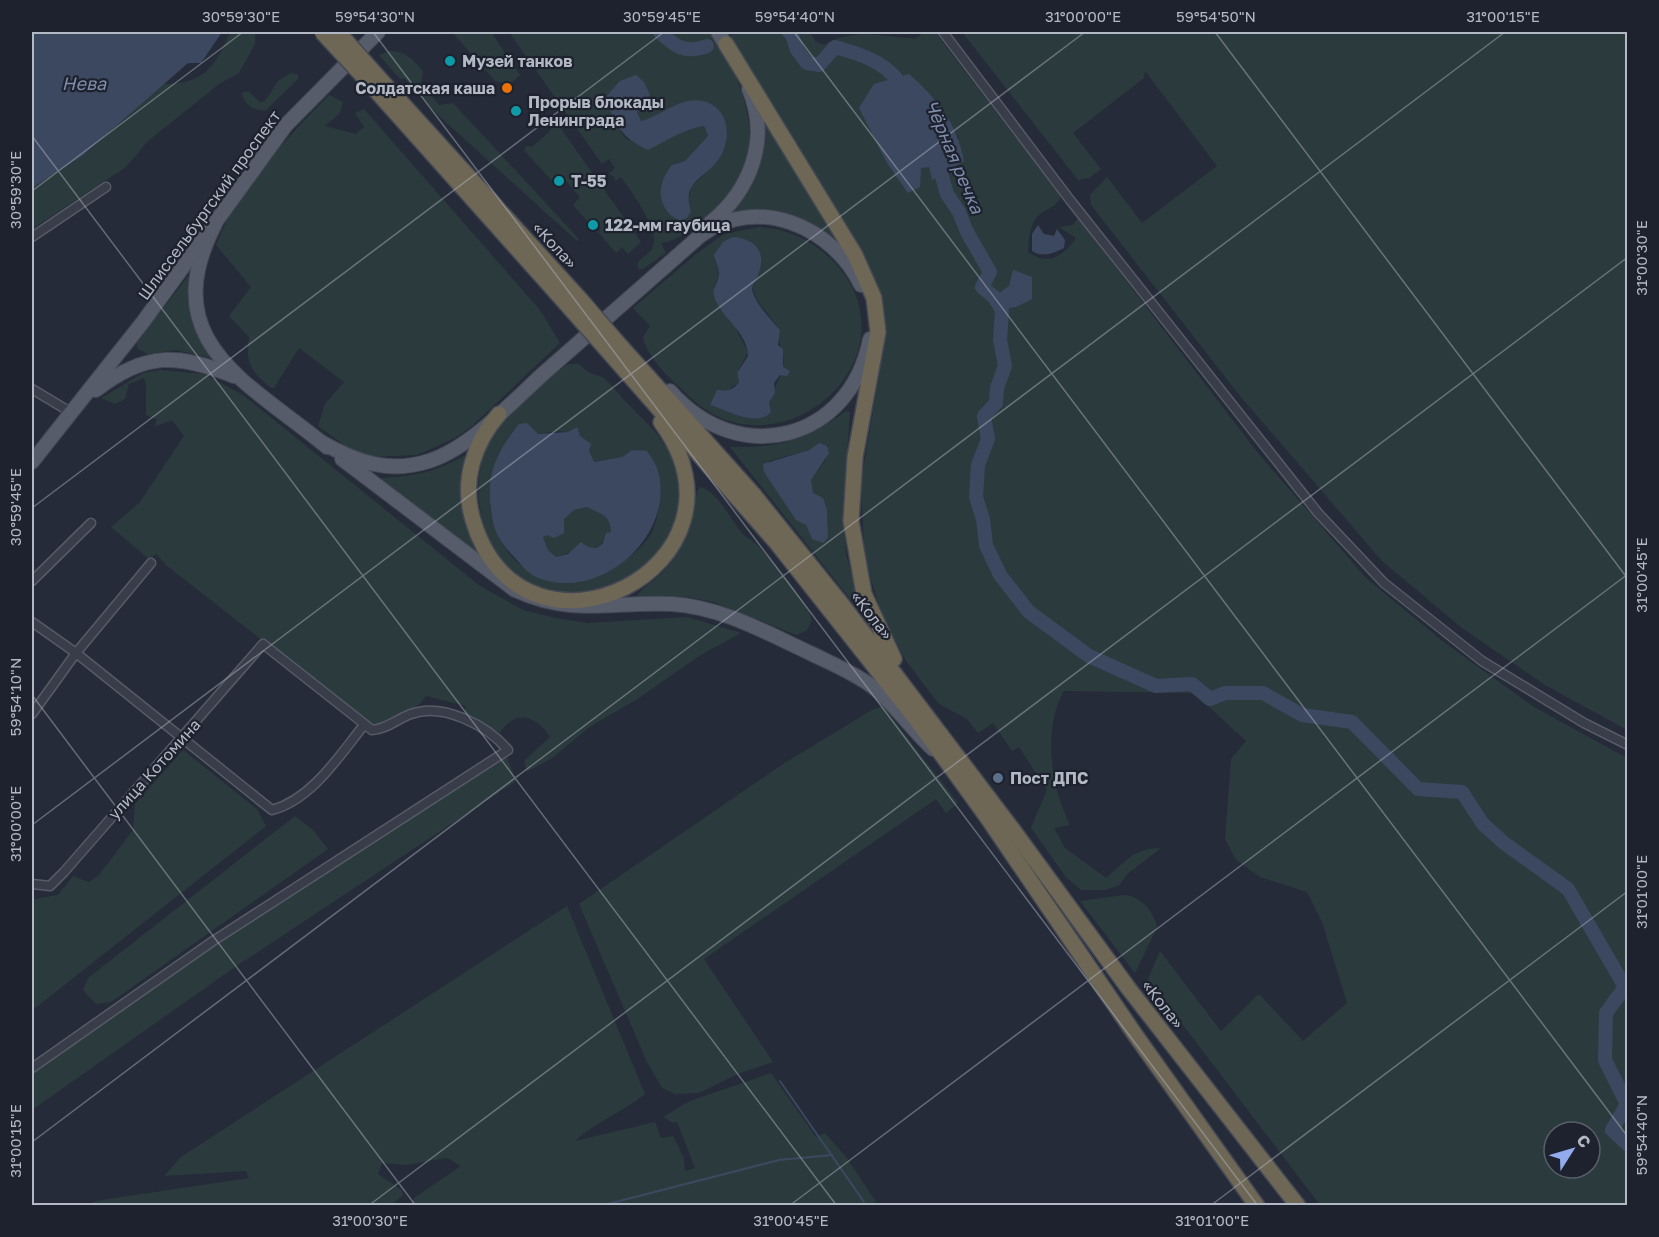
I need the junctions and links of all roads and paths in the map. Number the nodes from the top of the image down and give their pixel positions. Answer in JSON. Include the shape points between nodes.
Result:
{"nodes":[{"id":1,"x":322,"y":32,"type":"edge"},
{"id":2,"x":338,"y":32,"type":"edge"},
{"id":3,"x":378,"y":32,"type":"edge"},
{"id":4,"x":943,"y":32,"type":"edge"},
{"id":5,"x":722,"y":38,"type":"edge"},
{"id":6,"x":375,"y":81,"type":"junction"},
{"id":7,"x":106,"y":187,"type":"dead end"},
{"id":8,"x":215,"y":224,"type":"junction"},
{"id":9,"x":32,"y":237,"type":"edge"},
{"id":10,"x":667,"y":263,"type":"junction"},
{"id":11,"x":614,"y":351,"type":"junction"},
{"id":12,"x":236,"y":377,"type":"junction"},
{"id":13,"x":32,"y":390,"type":"edge"},
{"id":14,"x":81,"y":402,"type":"junction"},
{"id":15,"x":72,"y":413,"type":"junction"},
{"id":16,"x":499,"y":414,"type":"junction"},
{"id":17,"x":321,"y":442,"type":"junction"},
{"id":18,"x":32,"y":462,"type":"edge"},
{"id":19,"x":91,"y":523,"type":"dead end"},
{"id":20,"x":151,"y":563,"type":"dead end"},
{"id":21,"x":32,"y":581,"type":"edge"},
{"id":22,"x":32,"y":622,"type":"edge"},
{"id":23,"x":76,"y":653,"type":"junction"},
{"id":24,"x":32,"y":714,"type":"edge"},
{"id":25,"x":364,"y":725,"type":"junction"},
{"id":26,"x":940,"y":733,"type":"junction"},
{"id":27,"x":183,"y":738,"type":"junction"},
{"id":28,"x":1628,"y":745,"type":"edge"},
{"id":29,"x":948,"y":762,"type":"junction"},
{"id":30,"x":36,"y":886,"type":"edge"},
{"id":31,"x":32,"y":1068,"type":"edge"},
{"id":32,"x":1257,"y":1206,"type":"edge"},
{"id":33,"x":1298,"y":1206,"type":"edge"}],
"edges":[{"from":1,"to":6,"type":"highway","bridge":true},
{"from":2,"to":6,"type":"highway","bridge":true},
{"from":3,"to":8,"type":"main road","name":"Шлиссельбургский проспект","via":[[286,125]]},
{"from":4,"to":28,"type":"street","via":[[1070,200],[1318,513],[1384,583],[1482,661]]},
{"from":5,"to":10,"type":"main road","via":[[754,100],[759,127],[752,171],[724,212]]},
{"from":5,"to":26,"type":"highway","via":[[855,255],[874,297],[878,332],[853,474],[854,547],[864,594],[880,633]]},
{"from":6,"to":11,"type":"highway","name":"«Кола»","bridge":true},
{"from":7,"to":9,"type":"street"},
{"from":8,"to":12,"type":"main road","via":[[196,271],[196,304],[210,345]]},
{"from":8,"to":14,"type":"main road","name":"Шлиссельбургский проспект"},
{"from":10,"to":11,"type":"main road","via":[[713,226],[730,220],[775,217],[819,236],[839,252],[865,291],[871,335],[856,381],[836,406],[813,424],[788,434],[750,437],[694,414],[640,357]]},
{"from":10,"to":16,"type":"main road"},
{"from":11,"to":16,"type":"highway","via":[[633,391],[670,435],[685,477],[686,502],[680,529],[659,563],[614,594],[583,601],[544,596],[514,581],[489,555],[472,516],[469,476],[479,442]]},
{"from":11,"to":26,"type":"highway","name":"«Кола»","via":[[786,534]]},
{"from":11,"to":29,"type":"highway","name":"«Кола»","via":[[776,542]]},
{"from":12,"to":14,"type":"main road","via":[[199,363],[151,360],[120,372]]},
{"from":12,"to":17,"type":"main road"},
{"from":13,"to":15,"type":"street"},
{"from":14,"to":15,"type":"main road"},
{"from":15,"to":18,"type":"main road"},
{"from":16,"to":17,"type":"main road","via":[[440,457],[415,465],[368,464]]},
{"from":17,"to":29,"type":"main road","via":[[515,590],[542,602],[573,607],[673,604],[703,608],[734,619],[834,664],[871,686]]},
{"from":19,"to":21,"type":"street"},
{"from":20,"to":23,"type":"street"},
{"from":22,"to":23,"type":"street"},
{"from":23,"to":24,"type":"street"},
{"from":23,"to":27,"type":"street"},
{"from":25,"to":27,"type":"street","via":[[311,787],[283,807],[272,810]]},
{"from":25,"to":27,"type":"street","name":"улица Котомина","via":[[263,644]]},
{"from":25,"to":31,"type":"street","via":[[372,730],[381,729],[411,714],[442,712],[487,731],[508,750],[213,941]]},
{"from":26,"to":33,"type":"highway","name":"«Кола»","via":[[1129,988]]},
{"from":27,"to":30,"type":"street","name":"улица Котомина","via":[[64,872],[50,886]]},
{"from":29,"to":32,"type":"highway","name":"«Кола»"}]}
